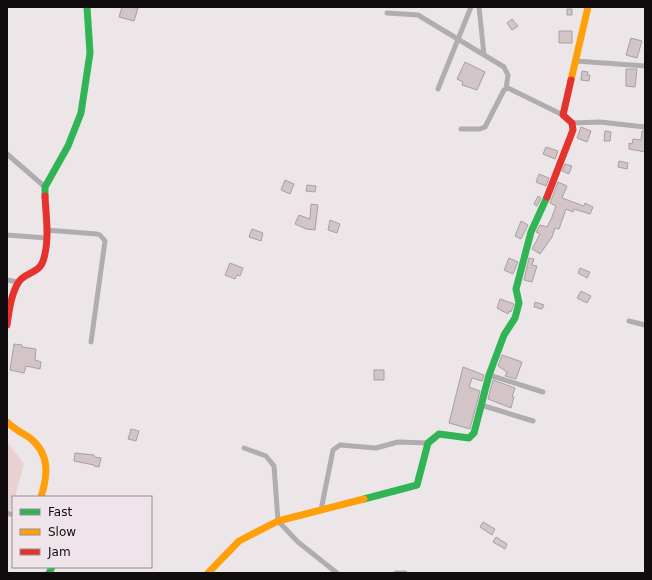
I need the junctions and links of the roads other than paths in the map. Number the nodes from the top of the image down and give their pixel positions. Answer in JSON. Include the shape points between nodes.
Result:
{"nodes":[{"id":1,"x":87,"y":7,"type":"edge"},
{"id":2,"x":471,"y":7,"type":"edge"},
{"id":3,"x":479,"y":7,"type":"edge"},
{"id":4,"x":588,"y":7,"type":"edge"},
{"id":5,"x":387,"y":13,"type":"dead end"},
{"id":6,"x":458,"y":39,"type":"junction"},
{"id":7,"x":484,"y":56,"type":"junction"},
{"id":8,"x":576,"y":61,"type":"junction"},
{"id":9,"x":645,"y":66,"type":"edge"},
{"id":10,"x":438,"y":89,"type":"dead end"},
{"id":11,"x":506,"y":89,"type":"junction"},
{"id":12,"x":563,"y":115,"type":"junction"},
{"id":13,"x":572,"y":123,"type":"junction"},
{"id":14,"x":645,"y":127,"type":"edge"},
{"id":15,"x":461,"y":129,"type":"dead end"},
{"id":16,"x":7,"y":154,"type":"edge"},
{"id":17,"x":45,"y":187,"type":"junction"},
{"id":18,"x":46,"y":230,"type":"junction"},
{"id":19,"x":7,"y":235,"type":"edge"},
{"id":20,"x":46,"y":238,"type":"junction"},
{"id":21,"x":7,"y":280,"type":"edge"},
{"id":22,"x":18,"y":282,"type":"junction"},
{"id":23,"x":629,"y":321,"type":"dead end"},
{"id":24,"x":7,"y":325,"type":"edge"},
{"id":25,"x":645,"y":325,"type":"edge"},
{"id":26,"x":91,"y":342,"type":"dead end"},
{"id":27,"x":489,"y":375,"type":"junction"},
{"id":28,"x":543,"y":392,"type":"dead end"},
{"id":29,"x":481,"y":404,"type":"junction"},
{"id":30,"x":533,"y":421,"type":"dead end"},
{"id":31,"x":7,"y":422,"type":"edge"},
{"id":32,"x":428,"y":443,"type":"junction"},
{"id":33,"x":244,"y":448,"type":"dead end"},
{"id":34,"x":41,"y":496,"type":"edge"},
{"id":35,"x":321,"y":510,"type":"junction"},
{"id":36,"x":278,"y":522,"type":"junction"},
{"id":37,"x":208,"y":573,"type":"edge"},
{"id":38,"x":337,"y":573,"type":"edge"},
{"id":39,"x":396,"y":573,"type":"edge"},
{"id":40,"x":405,"y":573,"type":"edge"}],
"edges":[{"from":1,"to":17,"type":"street","via":[[90,53],[81,113],[68,146]]},
{"from":2,"to":6,"type":"street"},
{"from":3,"to":7,"type":"street"},
{"from":4,"to":8,"type":"street"},
{"from":5,"to":6,"type":"street","via":[[418,15]]},
{"from":6,"to":7,"type":"street"},
{"from":6,"to":10,"type":"street"},
{"from":7,"to":11,"type":"street","via":[[504,67],[507,72]]},
{"from":8,"to":9,"type":"street"},
{"from":8,"to":12,"type":"street"},
{"from":11,"to":12,"type":"street"},
{"from":11,"to":15,"type":"street","via":[[485,127]]},
{"from":12,"to":13,"type":"street"},
{"from":13,"to":14,"type":"street","via":[[600,122]]},
{"from":13,"to":27,"type":"street","via":[[572,130],[550,190],[531,232],[516,289],[520,303]]},
{"from":16,"to":17,"type":"street"},
{"from":17,"to":18,"type":"street"},
{"from":18,"to":20,"type":"street"},
{"from":18,"to":26,"type":"street","via":[[97,234],[105,242]]},
{"from":19,"to":20,"type":"street"},
{"from":20,"to":22,"type":"street","via":[[43,262],[38,270]]},
{"from":21,"to":22,"type":"street"},
{"from":22,"to":24,"type":"street"},
{"from":23,"to":25,"type":"street"},
{"from":27,"to":28,"type":"street"},
{"from":27,"to":29,"type":"street"},
{"from":29,"to":30,"type":"street"},
{"from":29,"to":32,"type":"street","via":[[474,433],[469,438],[439,434]]},
{"from":31,"to":34,"type":"street","via":[[13,429],[32,440],[44,453],[48,467]]},
{"from":32,"to":35,"type":"street","via":[[417,485]]},
{"from":32,"to":35,"type":"street","via":[[398,442],[376,448],[336,446],[333,450]]},
{"from":33,"to":36,"type":"street","via":[[266,456],[274,466]]},
{"from":35,"to":36,"type":"street"},
{"from":36,"to":37,"type":"street","via":[[238,541]]},
{"from":36,"to":38,"type":"street","via":[[298,542]]},
{"from":39,"to":40,"type":"street"}]}
